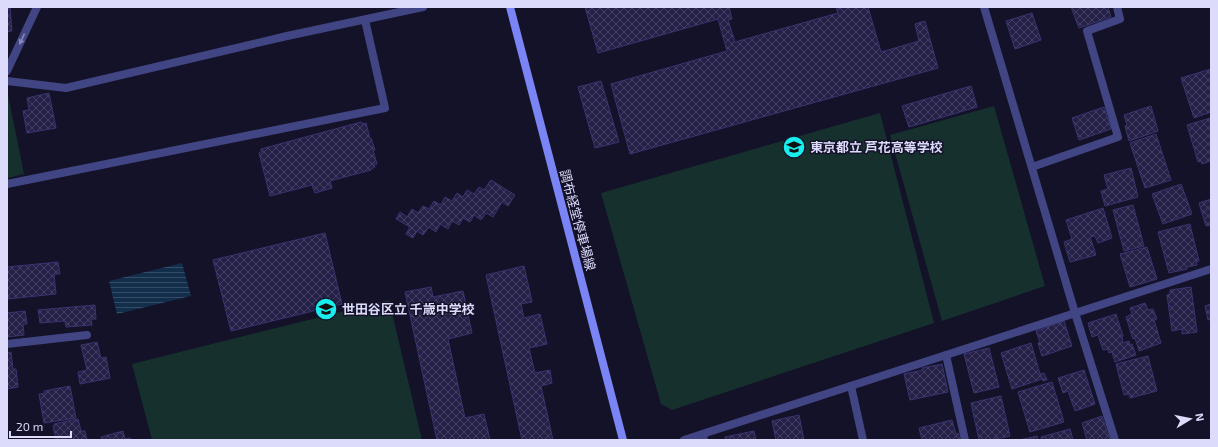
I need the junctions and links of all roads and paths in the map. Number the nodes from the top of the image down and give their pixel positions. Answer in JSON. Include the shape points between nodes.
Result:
{"nodes":[{"id":1,"x":37,"y":7,"type":"edge"},
{"id":2,"x":423,"y":7,"type":"edge"},
{"id":3,"x":510,"y":7,"type":"edge"},
{"id":4,"x":984,"y":7,"type":"edge"},
{"id":5,"x":1117,"y":7,"type":"edge"},
{"id":6,"x":365,"y":20,"type":"junction"},
{"id":7,"x":7,"y":71,"type":"edge"},
{"id":8,"x":7,"y":80,"type":"edge"},
{"id":9,"x":1032,"y":167,"type":"junction"},
{"id":10,"x":7,"y":184,"type":"edge"},
{"id":11,"x":1211,"y":269,"type":"edge"},
{"id":12,"x":1075,"y":313,"type":"junction"},
{"id":13,"x":87,"y":335,"type":"dead end"},
{"id":14,"x":7,"y":344,"type":"edge"},
{"id":15,"x":946,"y":355,"type":"junction"},
{"id":16,"x":851,"y":386,"type":"junction"},
{"id":17,"x":703,"y":437,"type":"edge"},
{"id":18,"x":623,"y":440,"type":"edge"},
{"id":19,"x":684,"y":440,"type":"edge"},
{"id":20,"x":863,"y":440,"type":"edge"},
{"id":21,"x":965,"y":440,"type":"edge"},
{"id":22,"x":1116,"y":440,"type":"edge"}],
"edges":[{"from":1,"to":7,"type":"street","one_way":true},
{"from":2,"to":6,"type":"street"},
{"from":3,"to":18,"type":"main road","name":"調布経堂停車場線"},
{"from":4,"to":9,"type":"street"},
{"from":5,"to":9,"type":"street","via":[[1120,19],[1087,32],[1118,138]]},
{"from":6,"to":8,"type":"street","via":[[66,88]]},
{"from":6,"to":10,"type":"street","via":[[385,108]]},
{"from":9,"to":12,"type":"street"},
{"from":11,"to":12,"type":"street"},
{"from":12,"to":15,"type":"street"},
{"from":12,"to":22,"type":"street"},
{"from":13,"to":14,"type":"street"},
{"from":15,"to":16,"type":"street"},
{"from":15,"to":21,"type":"street"},
{"from":16,"to":17,"type":"street"},
{"from":16,"to":20,"type":"street"},
{"from":17,"to":19,"type":"street"}]}
